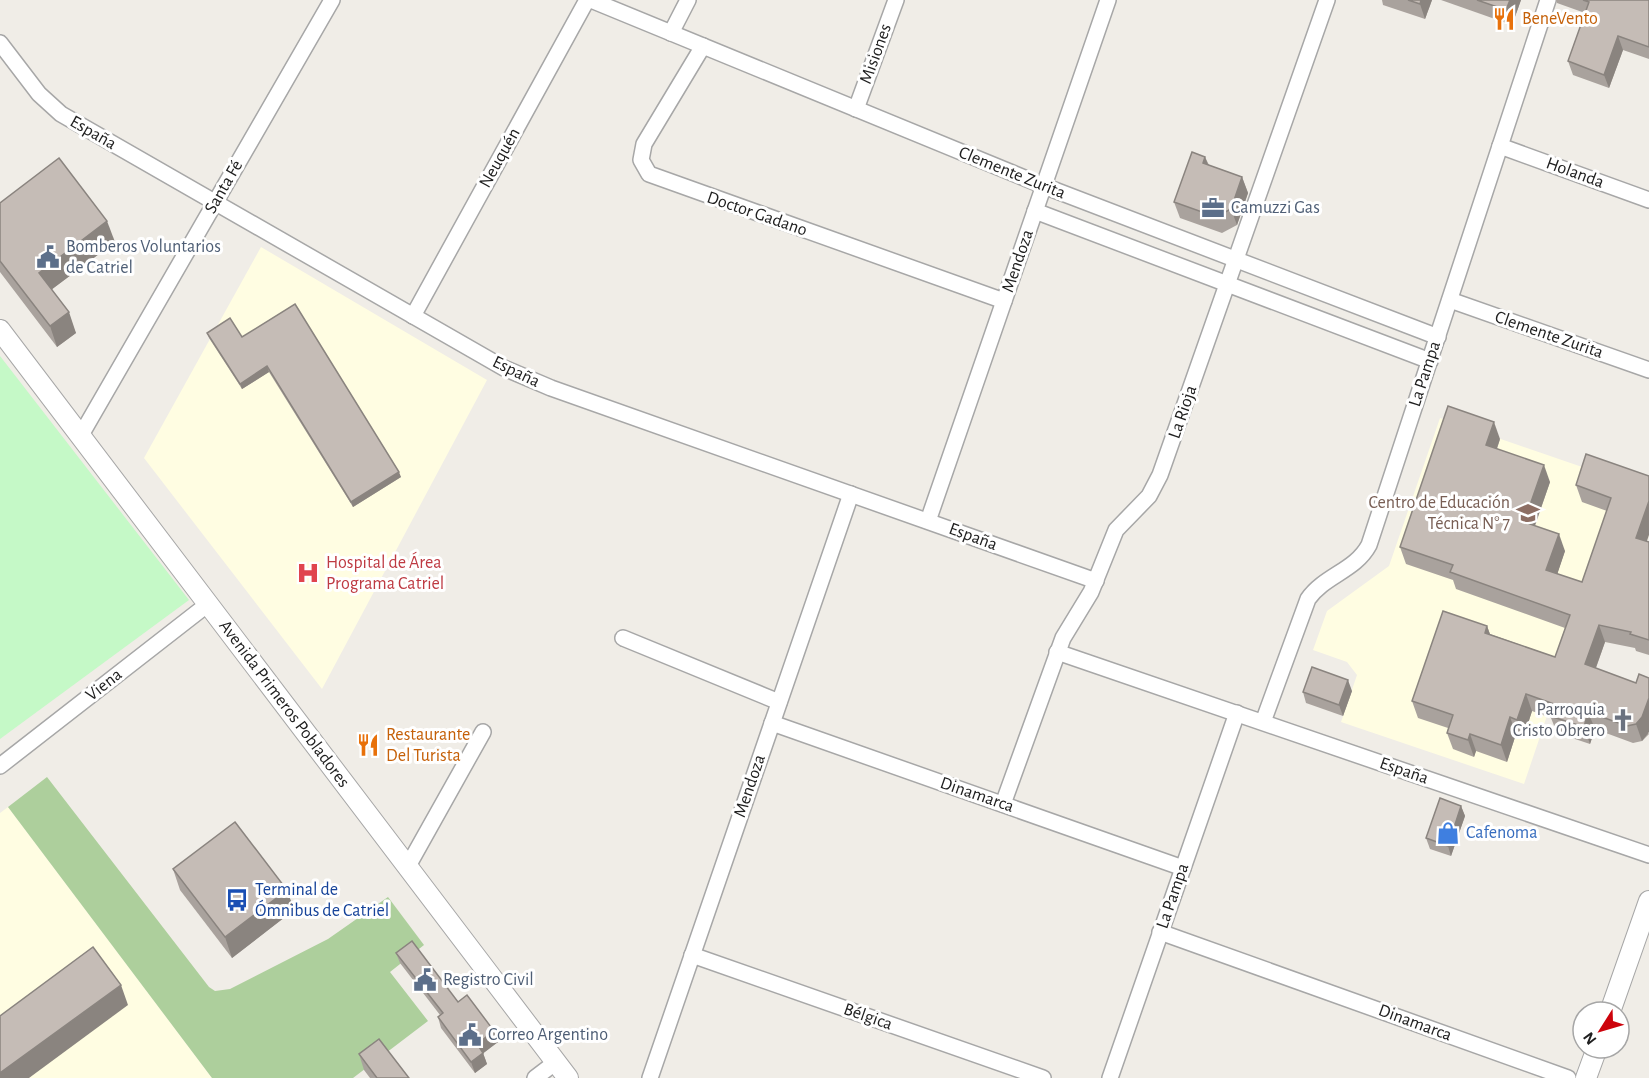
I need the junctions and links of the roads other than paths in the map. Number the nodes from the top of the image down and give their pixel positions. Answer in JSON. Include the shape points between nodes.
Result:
{"nodes":[{"id":1,"x":332,"y":0,"type":"edge"},
{"id":2,"x":589,"y":0,"type":"edge"},
{"id":3,"x":688,"y":0,"type":"edge"},
{"id":4,"x":896,"y":0,"type":"edge"},
{"id":5,"x":1108,"y":0,"type":"edge"},
{"id":6,"x":1327,"y":0,"type":"edge"},
{"id":7,"x":1548,"y":0,"type":"edge"},
{"id":8,"x":671,"y":33,"type":"junction"},
{"id":9,"x":0,"y":43,"type":"edge"},
{"id":10,"x":703,"y":46,"type":"junction"},
{"id":11,"x":856,"y":109,"type":"junction"},
{"id":12,"x":1500,"y":146,"type":"junction"},
{"id":13,"x":1044,"y":186,"type":"junction"},
{"id":14,"x":1649,"y":200,"type":"edge"},
{"id":15,"x":215,"y":203,"type":"junction"},
{"id":16,"x":1035,"y":211,"type":"junction"},
{"id":17,"x":1236,"y":260,"type":"junction"},
{"id":18,"x":1227,"y":284,"type":"junction"},
{"id":19,"x":1450,"y":300,"type":"junction"},
{"id":20,"x":1004,"y":301,"type":"junction"},
{"id":21,"x":413,"y":316,"type":"junction"},
{"id":22,"x":0,"y":330,"type":"edge"},
{"id":23,"x":1438,"y":337,"type":"junction"},
{"id":24,"x":1430,"y":361,"type":"junction"},
{"id":25,"x":1649,"y":370,"type":"edge"},
{"id":26,"x":81,"y":435,"type":"junction"},
{"id":27,"x":851,"y":495,"type":"junction"},
{"id":28,"x":928,"y":521,"type":"junction"},
{"id":29,"x":1096,"y":581,"type":"junction"},
{"id":30,"x":208,"y":604,"type":"junction"},
{"id":31,"x":623,"y":638,"type":"dead end"},
{"id":32,"x":1057,"y":651,"type":"junction"},
{"id":33,"x":779,"y":702,"type":"junction"},
{"id":34,"x":1237,"y":713,"type":"junction"},
{"id":35,"x":1263,"y":722,"type":"junction"},
{"id":36,"x":772,"y":723,"type":"junction"},
{"id":37,"x":483,"y":732,"type":"dead end"},
{"id":38,"x":0,"y":766,"type":"edge"},
{"id":39,"x":1004,"y":804,"type":"junction"},
{"id":40,"x":1649,"y":855,"type":"edge"},
{"id":41,"x":408,"y":866,"type":"junction"},
{"id":42,"x":1183,"y":868,"type":"junction"},
{"id":43,"x":1649,"y":901,"type":"edge"},
{"id":44,"x":1645,"y":925,"type":"edge"},
{"id":45,"x":1160,"y":932,"type":"junction"},
{"id":46,"x":692,"y":955,"type":"junction"},
{"id":47,"x":1615,"y":1000,"type":"edge"},
{"id":48,"x":1593,"y":1060,"type":"edge"},
{"id":49,"x":556,"y":1062,"type":"junction"},
{"id":50,"x":535,"y":1078,"type":"edge"},
{"id":51,"x":568,"y":1078,"type":"edge"},
{"id":52,"x":650,"y":1078,"type":"edge"},
{"id":53,"x":1043,"y":1078,"type":"edge"},
{"id":54,"x":1110,"y":1078,"type":"edge"},
{"id":55,"x":1568,"y":1078,"type":"edge"},
{"id":56,"x":1586,"y":1078,"type":"edge"}],
"edges":[{"from":1,"to":15,"type":"street","name":"Santa Fé"},
{"from":2,"to":8,"type":"street","name":"Clemente Zurita"},
{"from":2,"to":21,"type":"street","name":"Neuquén"},
{"from":3,"to":8,"type":"street"},
{"from":4,"to":11,"type":"street","name":"Misiones"},
{"from":5,"to":13,"type":"street","name":"Mendoza"},
{"from":6,"to":17,"type":"street","name":"La Rioja"},
{"from":7,"to":12,"type":"street","name":"La Pampa"},
{"from":8,"to":10,"type":"street","name":"Clemente Zurita"},
{"from":9,"to":15,"type":"street","name":"España","via":[[39,94],[61,114]]},
{"from":10,"to":11,"type":"street","name":"Clemente Zurita"},
{"from":10,"to":20,"type":"street","name":"Doctor Gadano","via":[[644,144],[641,160],[649,174]]},
{"from":11,"to":13,"type":"street","name":"Clemente Zurita"},
{"from":12,"to":14,"type":"street","name":"Holanda"},
{"from":12,"to":19,"type":"street","name":"La Pampa"},
{"from":13,"to":16,"type":"street","name":"Mendoza"},
{"from":13,"to":17,"type":"street","name":"Clemente Zurita"},
{"from":15,"to":21,"type":"street","name":"España"},
{"from":15,"to":26,"type":"street","name":"Santa Fé"},
{"from":16,"to":18,"type":"street","name":"Clemente Zurita"},
{"from":16,"to":20,"type":"street","name":"Mendoza"},
{"from":17,"to":18,"type":"street","name":"La Rioja"},
{"from":17,"to":23,"type":"street","name":"Clemente Zurita"},
{"from":18,"to":24,"type":"street","name":"Clemente Zurita"},
{"from":18,"to":29,"type":"street","name":"La Rioja","via":[[1156,486],[1116,530]]},
{"from":19,"to":23,"type":"street","name":"La Pampa"},
{"from":19,"to":25,"type":"street","name":"Clemente Zurita"},
{"from":20,"to":28,"type":"street","name":"Mendoza"},
{"from":21,"to":27,"type":"street","name":"España","via":[[535,382]]},
{"from":22,"to":26,"type":"street","name":"Avenida Primeros Pobladores"},
{"from":23,"to":24,"type":"street","name":"La Pampa"},
{"from":24,"to":35,"type":"street","name":"La Pampa","via":[[1369,544],[1358,561],[1321,585],[1308,600]]},
{"from":26,"to":30,"type":"street","name":"Avenida Primeros Pobladores"},
{"from":27,"to":28,"type":"street","name":"España"},
{"from":27,"to":33,"type":"street","name":"Mendoza"},
{"from":28,"to":29,"type":"street","name":"España"},
{"from":29,"to":32,"type":"street","name":"La Rioja"},
{"from":30,"to":38,"type":"street","name":"Viena"},
{"from":30,"to":41,"type":"street","name":"Avenida Primeros Pobladores"},
{"from":31,"to":33,"type":"street"},
{"from":32,"to":34,"type":"street","name":"España"},
{"from":32,"to":39,"type":"street","name":"La Rioja"},
{"from":33,"to":36,"type":"street","name":"Mendoza"},
{"from":34,"to":35,"type":"street","name":"España"},
{"from":34,"to":42,"type":"street","name":"La Pampa"},
{"from":35,"to":40,"type":"street","name":"España"},
{"from":36,"to":39,"type":"street","name":"Dinamarca"},
{"from":36,"to":46,"type":"street","name":"Mendoza"},
{"from":37,"to":41,"type":"street"},
{"from":39,"to":42,"type":"street","name":"Dinamarca"},
{"from":41,"to":49,"type":"street","name":"Avenida Primeros Pobladores"},
{"from":42,"to":45,"type":"street","name":"La Pampa"},
{"from":43,"to":44,"type":"street"},
{"from":44,"to":47,"type":"street"},
{"from":45,"to":54,"type":"street","name":"La Pampa"},
{"from":45,"to":55,"type":"street","name":"Dinamarca"},
{"from":46,"to":52,"type":"street","name":"Mendoza"},
{"from":46,"to":53,"type":"street","name":"Bélgica"},
{"from":48,"to":56,"type":"street"},
{"from":49,"to":50,"type":"street"},
{"from":49,"to":51,"type":"street","name":"Avenida Primeros Pobladores"}]}
